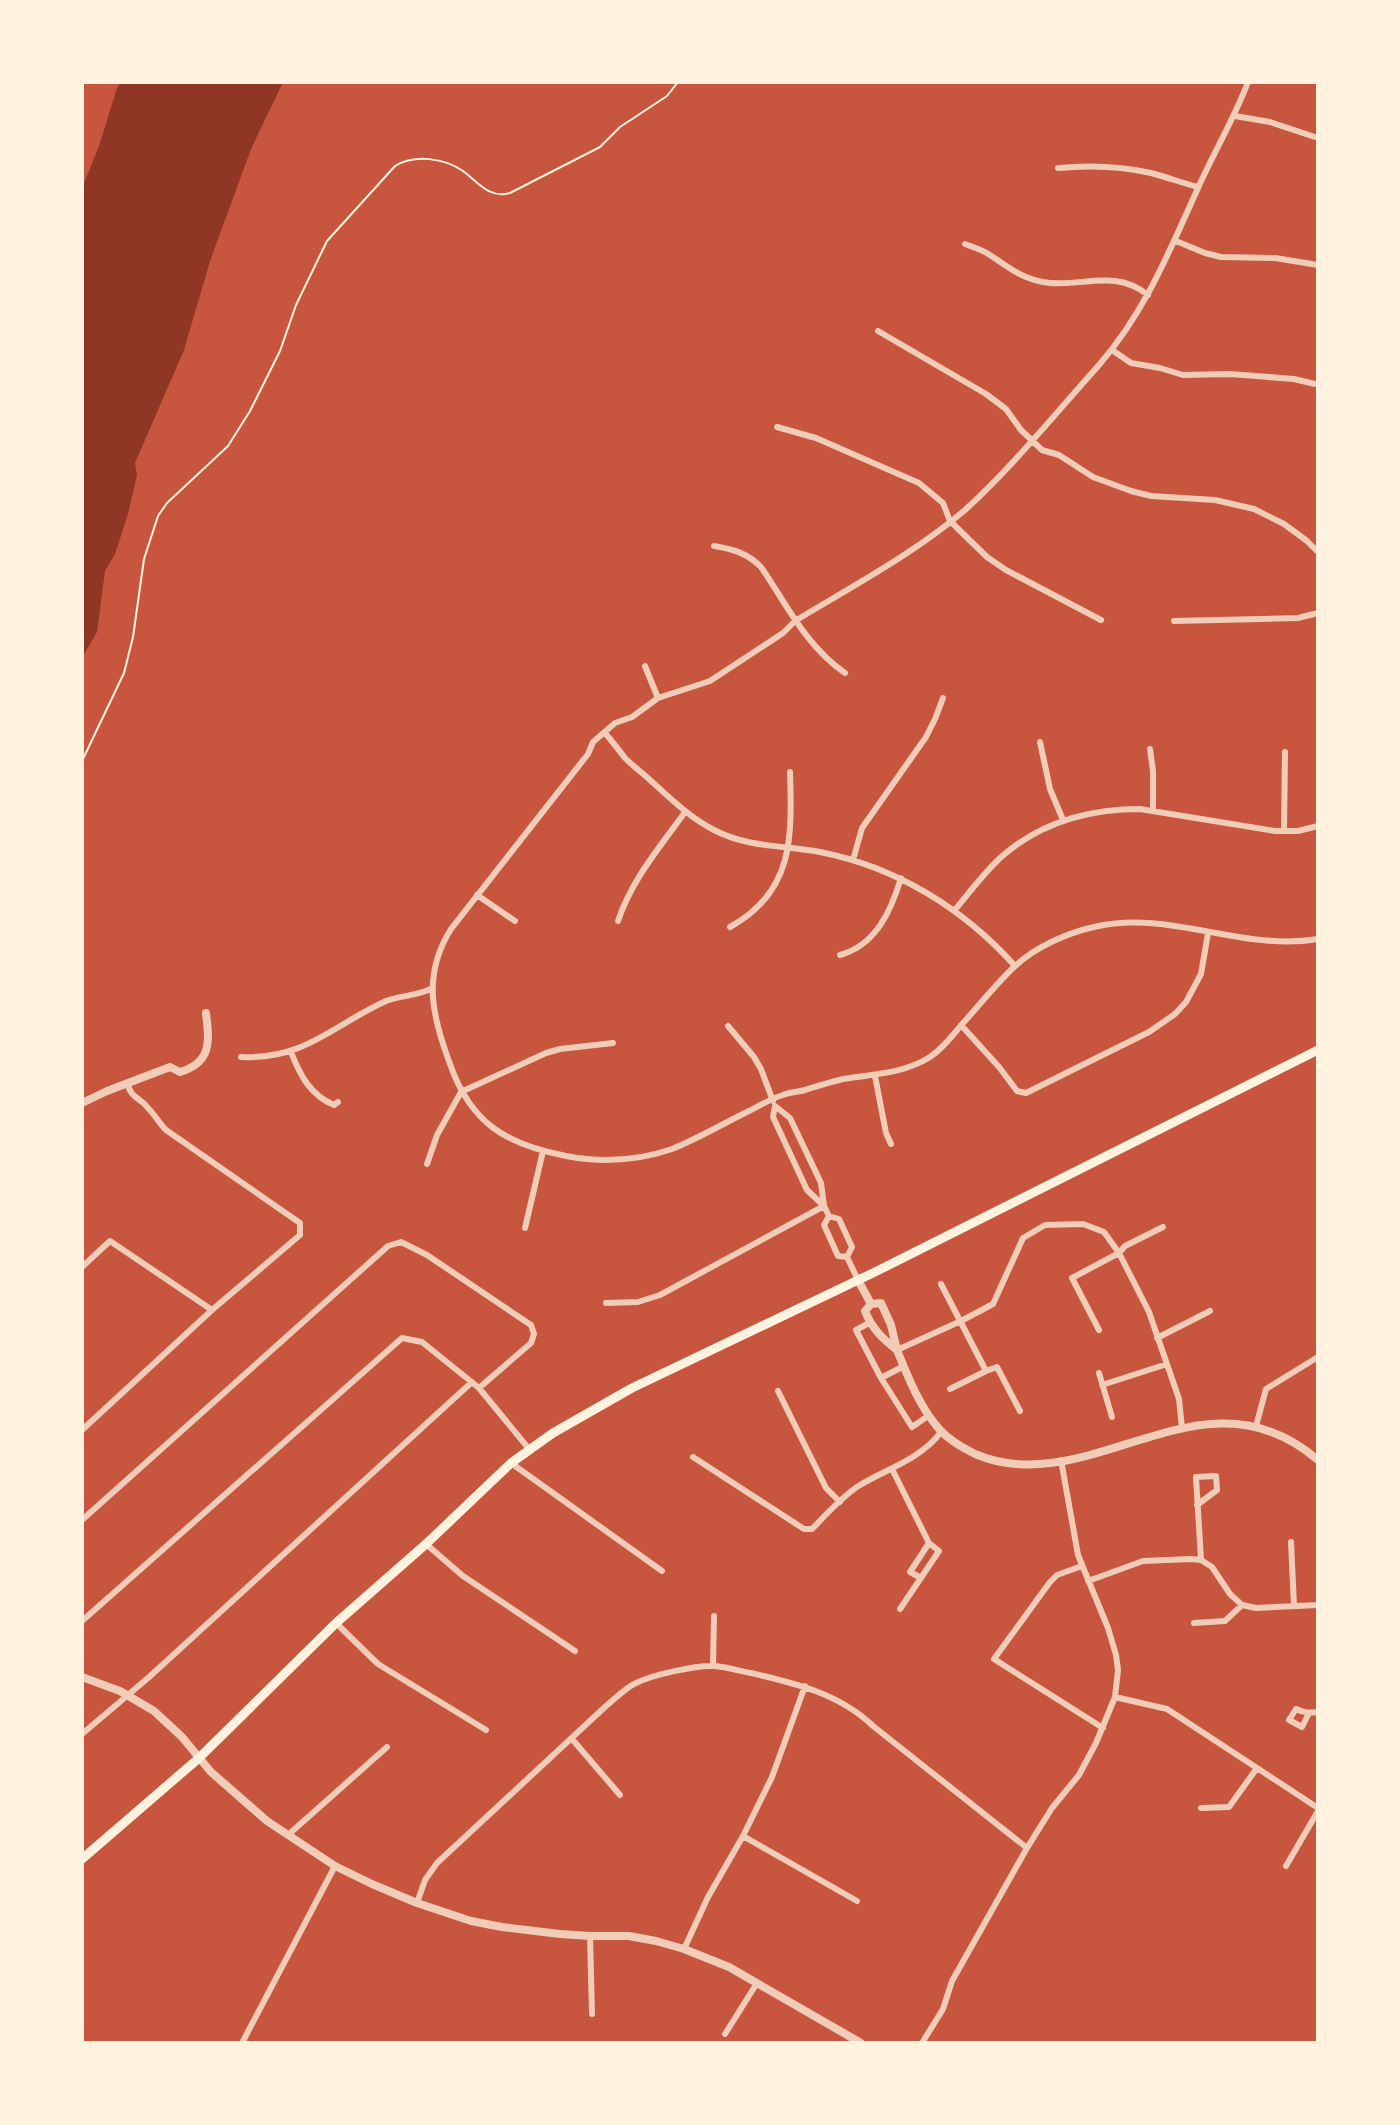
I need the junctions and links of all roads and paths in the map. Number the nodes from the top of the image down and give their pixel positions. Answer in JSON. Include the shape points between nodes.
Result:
{"nodes":[{"id":1,"x":678,"y":82,"type":"edge"},
{"id":2,"x":1248,"y":82,"type":"edge"},
{"id":3,"x":1235,"y":116,"type":"junction"},
{"id":4,"x":1318,"y":138,"type":"edge"},
{"id":5,"x":1058,"y":168,"type":"dead end"},
{"id":6,"x":1198,"y":187,"type":"junction"},
{"id":7,"x":1175,"y":241,"type":"junction"},
{"id":8,"x":965,"y":244,"type":"dead end"},
{"id":9,"x":1318,"y":265,"type":"edge"},
{"id":10,"x":1148,"y":295,"type":"junction"},
{"id":11,"x":878,"y":331,"type":"dead end"},
{"id":12,"x":1112,"y":350,"type":"junction"},
{"id":13,"x":1315,"y":384,"type":"dead end"},
{"id":14,"x":777,"y":427,"type":"dead end"},
{"id":15,"x":1031,"y":440,"type":"junction"},
{"id":16,"x":950,"y":521,"type":"junction"},
{"id":17,"x":714,"y":546,"type":"dead end"},
{"id":18,"x":1317,"y":549,"type":"edge"},
{"id":19,"x":1318,"y":613,"type":"edge"},
{"id":20,"x":1101,"y":620,"type":"dead end"},
{"id":21,"x":795,"y":621,"type":"junction"},
{"id":22,"x":1174,"y":621,"type":"dead end"},
{"id":23,"x":645,"y":666,"type":"dead end"},
{"id":24,"x":845,"y":673,"type":"dead end"},
{"id":25,"x":658,"y":698,"type":"junction"},
{"id":26,"x":943,"y":698,"type":"dead end"},
{"id":27,"x":605,"y":733,"type":"junction"},
{"id":28,"x":1040,"y":742,"type":"dead end"},
{"id":29,"x":1150,"y":749,"type":"dead end"},
{"id":30,"x":1284,"y":752,"type":"dead end"},
{"id":31,"x":82,"y":761,"type":"edge"},
{"id":32,"x":790,"y":772,"type":"dead end"},
{"id":33,"x":1153,"y":810,"type":"junction"},
{"id":34,"x":685,"y":812,"type":"junction"},
{"id":35,"x":1063,"y":820,"type":"junction"},
{"id":36,"x":1318,"y":826,"type":"edge"},
{"id":37,"x":1284,"y":831,"type":"junction"},
{"id":38,"x":788,"y":846,"type":"junction"},
{"id":39,"x":853,"y":860,"type":"junction"},
{"id":40,"x":901,"y":878,"type":"junction"},
{"id":41,"x":477,"y":895,"type":"junction"},
{"id":42,"x":954,"y":911,"type":"junction"},
{"id":43,"x":618,"y":920,"type":"dead end"},
{"id":44,"x":515,"y":921,"type":"dead end"},
{"id":45,"x":730,"y":927,"type":"dead end"},
{"id":46,"x":1208,"y":933,"type":"junction"},
{"id":47,"x":1318,"y":939,"type":"edge"},
{"id":48,"x":840,"y":955,"type":"dead end"},
{"id":49,"x":1015,"y":966,"type":"junction"},
{"id":50,"x":432,"y":988,"type":"junction"},
{"id":51,"x":206,"y":1013,"type":"dead end"},
{"id":52,"x":961,"y":1025,"type":"junction"},
{"id":53,"x":728,"y":1026,"type":"dead end"},
{"id":54,"x":613,"y":1043,"type":"dead end"},
{"id":55,"x":1318,"y":1050,"type":"edge"},
{"id":56,"x":291,"y":1052,"type":"junction"},
{"id":57,"x":242,"y":1057,"type":"dead end"},
{"id":58,"x":875,"y":1076,"type":"junction"},
{"id":59,"x":127,"y":1083,"type":"junction"},
{"id":60,"x":461,"y":1091,"type":"junction"},
{"id":61,"x":338,"y":1102,"type":"dead end"},
{"id":62,"x":774,"y":1102,"type":"junction"},
{"id":63,"x":82,"y":1103,"type":"edge"},
{"id":64,"x":891,"y":1144,"type":"dead end"},
{"id":65,"x":544,"y":1151,"type":"junction"},
{"id":66,"x":428,"y":1164,"type":"dead end"},
{"id":67,"x":824,"y":1206,"type":"junction"},
{"id":68,"x":829,"y":1216,"type":"junction"},
{"id":69,"x":1163,"y":1227,"type":"dead end"},
{"id":70,"x":525,"y":1228,"type":"dead end"},
{"id":71,"x":1119,"y":1253,"type":"junction"},
{"id":72,"x":847,"y":1257,"type":"junction"},
{"id":73,"x":82,"y":1267,"type":"edge"},
{"id":74,"x":858,"y":1280,"type":"junction"},
{"id":75,"x":941,"y":1284,"type":"dead end"},
{"id":76,"x":606,"y":1303,"type":"dead end"},
{"id":77,"x":871,"y":1304,"type":"junction"},
{"id":78,"x":212,"y":1310,"type":"junction"},
{"id":79,"x":1210,"y":1311,"type":"dead end"},
{"id":80,"x":961,"y":1321,"type":"junction"},
{"id":81,"x":869,"y":1323,"type":"junction"},
{"id":82,"x":1099,"y":1330,"type":"dead end"},
{"id":83,"x":1157,"y":1338,"type":"junction"},
{"id":84,"x":897,"y":1350,"type":"junction"},
{"id":85,"x":1318,"y":1357,"type":"edge"},
{"id":86,"x":1167,"y":1364,"type":"junction"},
{"id":87,"x":904,"y":1366,"type":"junction"},
{"id":88,"x":986,"y":1371,"type":"junction"},
{"id":89,"x":1099,"y":1373,"type":"dead end"},
{"id":90,"x":881,"y":1378,"type":"junction"},
{"id":91,"x":472,"y":1382,"type":"junction"},
{"id":92,"x":1102,"y":1385,"type":"junction"},
{"id":93,"x":480,"y":1388,"type":"junction"},
{"id":94,"x":950,"y":1389,"type":"dead end"},
{"id":95,"x":778,"y":1391,"type":"dead end"},
{"id":96,"x":1020,"y":1411,"type":"dead end"},
{"id":97,"x":928,"y":1416,"type":"junction"},
{"id":98,"x":1112,"y":1417,"type":"dead end"},
{"id":99,"x":1256,"y":1426,"type":"junction"},
{"id":100,"x":1182,"y":1428,"type":"junction"},
{"id":101,"x":82,"y":1430,"type":"edge"},
{"id":102,"x":942,"y":1432,"type":"junction"},
{"id":103,"x":529,"y":1448,"type":"junction"},
{"id":104,"x":693,"y":1457,"type":"dead end"},
{"id":105,"x":1061,"y":1460,"type":"junction"},
{"id":106,"x":1318,"y":1460,"type":"edge"},
{"id":107,"x":511,"y":1463,"type":"junction"},
{"id":108,"x":892,"y":1469,"type":"junction"},
{"id":109,"x":840,"y":1502,"type":"junction"},
{"id":110,"x":1197,"y":1505,"type":"junction"},
{"id":111,"x":82,"y":1520,"type":"edge"},
{"id":112,"x":1291,"y":1542,"type":"dead end"},
{"id":113,"x":929,"y":1543,"type":"junction"},
{"id":114,"x":426,"y":1544,"type":"junction"},
{"id":115,"x":1201,"y":1560,"type":"junction"},
{"id":116,"x":1082,"y":1566,"type":"junction"},
{"id":117,"x":662,"y":1571,"type":"dead end"},
{"id":118,"x":921,"y":1578,"type":"junction"},
{"id":119,"x":1088,"y":1581,"type":"junction"},
{"id":120,"x":1242,"y":1605,"type":"junction"},
{"id":121,"x":1318,"y":1605,"type":"edge"},
{"id":122,"x":1294,"y":1606,"type":"junction"},
{"id":123,"x":900,"y":1609,"type":"dead end"},
{"id":124,"x":714,"y":1616,"type":"dead end"},
{"id":125,"x":82,"y":1621,"type":"edge"},
{"id":126,"x":336,"y":1623,"type":"junction"},
{"id":127,"x":1194,"y":1623,"type":"dead end"},
{"id":128,"x":575,"y":1651,"type":"dead end"},
{"id":129,"x":713,"y":1666,"type":"junction"},
{"id":130,"x":82,"y":1677,"type":"edge"},
{"id":131,"x":805,"y":1686,"type":"junction"},
{"id":132,"x":128,"y":1695,"type":"junction"},
{"id":133,"x":1115,"y":1697,"type":"junction"},
{"id":134,"x":1318,"y":1712,"type":"edge"},
{"id":135,"x":1309,"y":1713,"type":"dead end"},
{"id":136,"x":1103,"y":1728,"type":"junction"},
{"id":137,"x":486,"y":1730,"type":"dead end"},
{"id":138,"x":82,"y":1734,"type":"edge"},
{"id":139,"x":572,"y":1739,"type":"junction"},
{"id":140,"x":387,"y":1747,"type":"dead end"},
{"id":141,"x":199,"y":1758,"type":"junction"},
{"id":142,"x":1257,"y":1768,"type":"junction"},
{"id":143,"x":620,"y":1795,"type":"dead end"},
{"id":144,"x":1201,"y":1808,"type":"dead end"},
{"id":145,"x":1318,"y":1810,"type":"edge"},
{"id":146,"x":288,"y":1835,"type":"junction"},
{"id":147,"x":743,"y":1836,"type":"junction"},
{"id":148,"x":1027,"y":1848,"type":"junction"},
{"id":149,"x":82,"y":1859,"type":"edge"},
{"id":150,"x":335,"y":1866,"type":"junction"},
{"id":151,"x":1286,"y":1866,"type":"dead end"},
{"id":152,"x":857,"y":1901,"type":"dead end"},
{"id":153,"x":417,"y":1903,"type":"junction"},
{"id":154,"x":590,"y":1936,"type":"junction"},
{"id":155,"x":684,"y":1949,"type":"junction"},
{"id":156,"x":757,"y":1983,"type":"junction"},
{"id":157,"x":592,"y":2014,"type":"dead end"},
{"id":158,"x":725,"y":2034,"type":"dead end"},
{"id":159,"x":242,"y":2043,"type":"edge"},
{"id":160,"x":861,"y":2043,"type":"edge"},
{"id":161,"x":922,"y":2043,"type":"edge"}],
"edges":[{"from":1,"to":31,"type":"path","via":[[667,96],[620,127],[600,147],[510,193],[492,193],[451,164],[412,159],[395,166],[353,210],[327,241],[280,351],[233,439],[158,516],[144,559],[124,673]]},
{"from":2,"to":3,"type":"street"},
{"from":3,"to":4,"type":"street"},
{"from":3,"to":6,"type":"street"},
{"from":5,"to":6,"type":"street","via":[[1126,168]]},
{"from":6,"to":7,"type":"street"},
{"from":7,"to":9,"type":"street","via":[[1221,257]]},
{"from":7,"to":10,"type":"street"},
{"from":8,"to":10,"type":"street","via":[[1028,278],[1051,283],[1103,279]]},
{"from":10,"to":12,"type":"street"},
{"from":11,"to":15,"type":"street","via":[[1006,408]]},
{"from":12,"to":13,"type":"street","via":[[1130,363],[1183,374],[1243,375]]},
{"from":12,"to":15,"type":"street"},
{"from":14,"to":16,"type":"street","via":[[816,438],[919,483],[943,503]]},
{"from":15,"to":16,"type":"street"},
{"from":15,"to":18,"type":"street","via":[[1093,477],[1131,491],[1214,499],[1254,509]]},
{"from":16,"to":20,"type":"street","via":[[1000,566]]},
{"from":16,"to":21,"type":"street"},
{"from":17,"to":21,"type":"street","via":[[754,560]]},
{"from":19,"to":22,"type":"street","via":[[1298,618]]},
{"from":21,"to":24,"type":"street","via":[[817,650]]},
{"from":21,"to":25,"type":"street","via":[[710,681]]},
{"from":23,"to":25,"type":"street"},
{"from":25,"to":27,"type":"street"},
{"from":26,"to":39,"type":"street","via":[[926,737],[870,815]]},
{"from":27,"to":34,"type":"street","via":[[626,759]]},
{"from":27,"to":41,"type":"street"},
{"from":28,"to":35,"type":"street"},
{"from":29,"to":33,"type":"street"},
{"from":30,"to":37,"type":"street"},
{"from":32,"to":38,"type":"street"},
{"from":33,"to":35,"type":"street","via":[[1119,808]]},
{"from":33,"to":37,"type":"street"},
{"from":34,"to":38,"type":"street","via":[[745,842]]},
{"from":34,"to":43,"type":"street","via":[[630,889]]},
{"from":35,"to":42,"type":"street","via":[[1033,834],[1000,858]]},
{"from":36,"to":37,"type":"street"},
{"from":38,"to":39,"type":"street"},
{"from":38,"to":45,"type":"street","via":[[781,875],[768,897]]},
{"from":39,"to":40,"type":"street"},
{"from":40,"to":42,"type":"street"},
{"from":40,"to":48,"type":"street","via":[[873,935]]},
{"from":41,"to":44,"type":"street"},
{"from":41,"to":50,"type":"street","via":[[443,942]]},
{"from":42,"to":49,"type":"street"},
{"from":46,"to":47,"type":"street","via":[[1270,942]]},
{"from":46,"to":49,"type":"street","via":[[1159,922],[1095,926],[1049,944]]},
{"from":46,"to":52,"type":"street","via":[[1200,974],[1175,1014],[1149,1032],[1026,1093],[1017,1091]]},
{"from":49,"to":52,"type":"street"},
{"from":50,"to":56,"type":"street","via":[[383,1003]]},
{"from":50,"to":60,"type":"street","via":[[439,1033]]},
{"from":51,"to":59,"type":"street","via":[[209,1044],[199,1062],[187,1070],[180,1072],[170,1066]]},
{"from":52,"to":58,"type":"street","via":[[946,1045],[926,1059]]},
{"from":53,"to":62,"type":"street","via":[[754,1057]]},
{"from":54,"to":60,"type":"street","via":[[546,1053]]},
{"from":55,"to":74,"type":"main road"},
{"from":56,"to":57,"type":"street"},
{"from":56,"to":61,"type":"street","via":[[310,1089],[327,1102]]},
{"from":58,"to":62,"type":"street","via":[[822,1084]]},
{"from":58,"to":64,"type":"street"},
{"from":59,"to":63,"type":"street"},
{"from":59,"to":78,"type":"street","via":[[131,1095],[147,1105],[166,1130],[300,1223],[300,1235]]},
{"from":60,"to":65,"type":"street","via":[[499,1132]]},
{"from":60,"to":66,"type":"street"},
{"from":62,"to":65,"type":"street","via":[[657,1154],[601,1161]]},
{"from":62,"to":67,"type":"street","via":[[790,1118],[821,1183]]},
{"from":62,"to":67,"type":"street","via":[[773,1117],[807,1190]]},
{"from":65,"to":70,"type":"street"},
{"from":67,"to":68,"type":"street"},
{"from":67,"to":76,"type":"street","via":[[660,1295],[638,1302]]},
{"from":68,"to":72,"type":"street","via":[[839,1219],[852,1247]]},
{"from":68,"to":72,"type":"street","via":[[824,1225],[838,1256]]},
{"from":69,"to":71,"type":"street"},
{"from":71,"to":80,"type":"street","via":[[1104,1232],[1083,1224],[1045,1225],[1023,1238],[993,1304]]},
{"from":71,"to":82,"type":"street","via":[[1072,1278]]},
{"from":71,"to":83,"type":"street"},
{"from":72,"to":74,"type":"street"},
{"from":73,"to":78,"type":"street","via":[[110,1241]]},
{"from":74,"to":77,"type":"street"},
{"from":74,"to":103,"type":"main road","via":[[632,1388]]},
{"from":75,"to":80,"type":"street"},
{"from":77,"to":81,"type":"street","via":[[865,1311]]},
{"from":77,"to":84,"type":"street","via":[[881,1303]]},
{"from":78,"to":101,"type":"street"},
{"from":79,"to":83,"type":"street"},
{"from":80,"to":84,"type":"street"},
{"from":80,"to":88,"type":"street"},
{"from":81,"to":84,"type":"street"},
{"from":81,"to":90,"type":"street","via":[[856,1330]]},
{"from":83,"to":86,"type":"street"},
{"from":84,"to":87,"type":"street"},
{"from":85,"to":99,"type":"street","via":[[1266,1389]]},
{"from":86,"to":92,"type":"street"},
{"from":86,"to":100,"type":"street","via":[[1179,1399]]},
{"from":87,"to":90,"type":"street"},
{"from":87,"to":97,"type":"street"},
{"from":88,"to":94,"type":"street"},
{"from":88,"to":96,"type":"street","via":[[998,1367]]},
{"from":89,"to":92,"type":"street"},
{"from":90,"to":97,"type":"street","via":[[912,1427]]},
{"from":91,"to":93,"type":"street"},
{"from":91,"to":125,"type":"street","via":[[422,1342],[402,1338]]},
{"from":91,"to":132,"type":"street"},
{"from":92,"to":98,"type":"street"},
{"from":93,"to":103,"type":"street"},
{"from":93,"to":111,"type":"street","via":[[531,1343],[531,1325],[427,1255],[401,1242],[388,1246]]},
{"from":95,"to":109,"type":"street","via":[[826,1488]]},
{"from":97,"to":102,"type":"street"},
{"from":99,"to":100,"type":"street"},
{"from":99,"to":106,"type":"street"},
{"from":100,"to":105,"type":"street"},
{"from":102,"to":105,"type":"street","via":[[967,1450],[1007,1464]]},
{"from":102,"to":108,"type":"street"},
{"from":103,"to":107,"type":"main road"},
{"from":104,"to":109,"type":"street","via":[[804,1529],[811,1530]]},
{"from":105,"to":116,"type":"street"},
{"from":107,"to":114,"type":"main road"},
{"from":107,"to":117,"type":"street"},
{"from":108,"to":109,"type":"street","via":[[857,1486]]},
{"from":108,"to":113,"type":"street"},
{"from":110,"to":110,"type":"street","via":[[1196,1477],[1216,1476],[1217,1489]]},
{"from":110,"to":115,"type":"street"},
{"from":112,"to":122,"type":"street"},
{"from":113,"to":118,"type":"street","via":[[939,1551]]},
{"from":113,"to":118,"type":"street","via":[[911,1572]]},
{"from":114,"to":126,"type":"main road"},
{"from":114,"to":128,"type":"street","via":[[463,1576]]},
{"from":115,"to":119,"type":"street","via":[[1143,1561]]},
{"from":115,"to":120,"type":"street"},
{"from":116,"to":119,"type":"street"},
{"from":116,"to":136,"type":"street","via":[[1050,1582],[994,1659]]},
{"from":118,"to":123,"type":"street"},
{"from":119,"to":133,"type":"street","via":[[1116,1655]]},
{"from":120,"to":122,"type":"street"},
{"from":120,"to":127,"type":"street","via":[[1225,1621]]},
{"from":121,"to":122,"type":"street"},
{"from":124,"to":129,"type":"street"},
{"from":126,"to":137,"type":"street","via":[[378,1664]]},
{"from":126,"to":141,"type":"main road"},
{"from":129,"to":131,"type":"street"},
{"from":129,"to":139,"type":"street","via":[[634,1684]]},
{"from":130,"to":132,"type":"street"},
{"from":131,"to":147,"type":"street","via":[[772,1777]]},
{"from":131,"to":148,"type":"street","via":[[861,1714]]},
{"from":132,"to":138,"type":"street"},
{"from":132,"to":141,"type":"street","via":[[169,1723]]},
{"from":133,"to":136,"type":"street"},
{"from":133,"to":142,"type":"street","via":[[1167,1709]]},
{"from":134,"to":135,"type":"street"},
{"from":136,"to":148,"type":"street","via":[[1079,1775]]},
{"from":139,"to":143,"type":"street"},
{"from":139,"to":153,"type":"street","via":[[437,1863]]},
{"from":140,"to":146,"type":"street"},
{"from":141,"to":146,"type":"street","via":[[237,1797]]},
{"from":141,"to":149,"type":"main road"},
{"from":142,"to":144,"type":"street","via":[[1229,1807]]},
{"from":142,"to":145,"type":"street"},
{"from":145,"to":151,"type":"street"},
{"from":146,"to":150,"type":"street"},
{"from":147,"to":152,"type":"street"},
{"from":147,"to":155,"type":"street"},
{"from":148,"to":161,"type":"street"},
{"from":150,"to":153,"type":"street"},
{"from":150,"to":159,"type":"street"},
{"from":153,"to":154,"type":"street","via":[[481,1923]]},
{"from":154,"to":155,"type":"street","via":[[629,1936]]},
{"from":154,"to":157,"type":"street"},
{"from":155,"to":156,"type":"street"},
{"from":156,"to":158,"type":"street"},
{"from":156,"to":160,"type":"street"}]}
